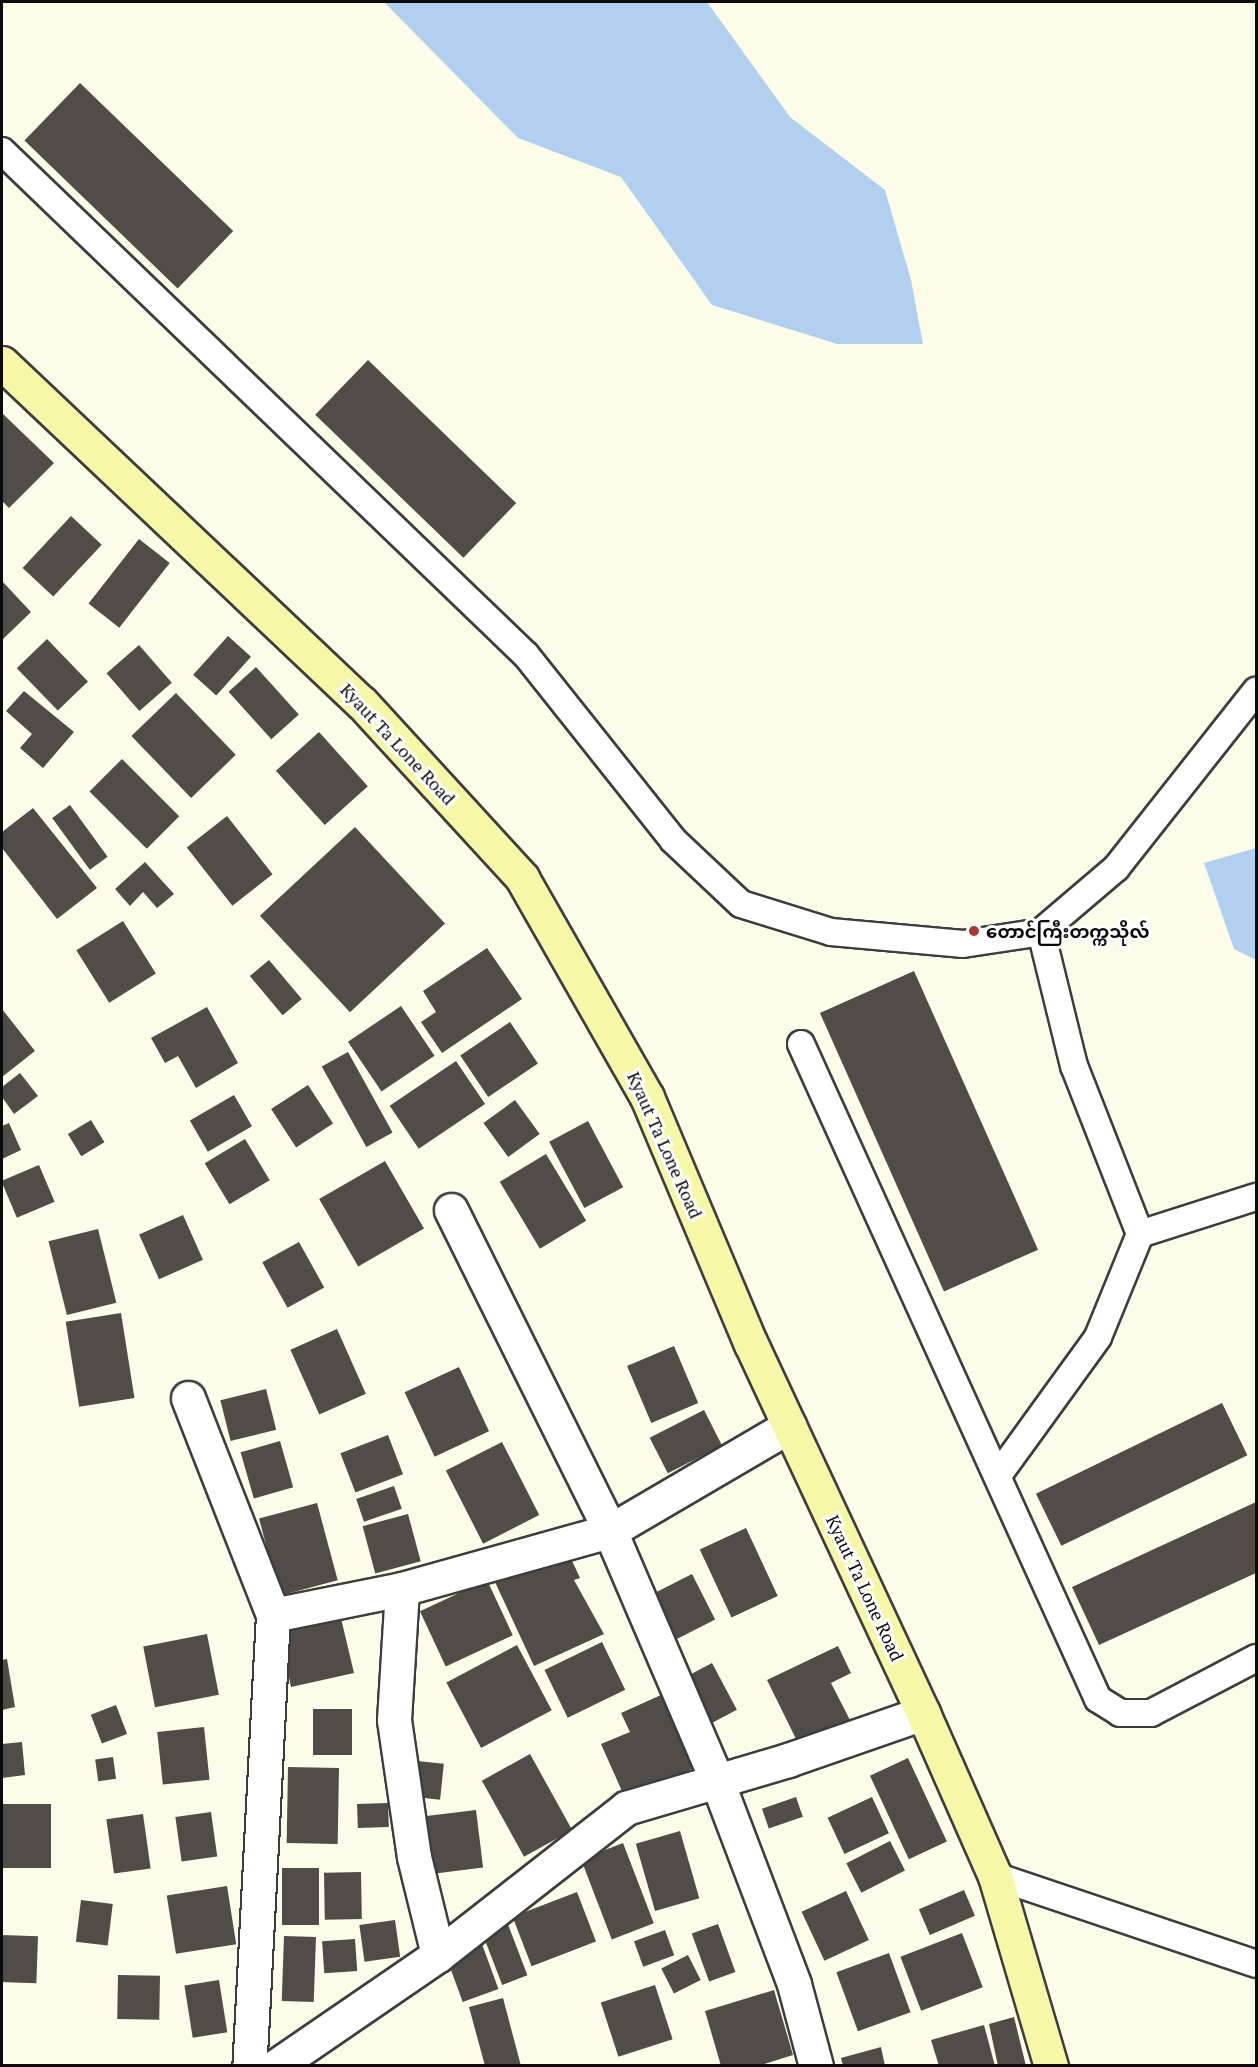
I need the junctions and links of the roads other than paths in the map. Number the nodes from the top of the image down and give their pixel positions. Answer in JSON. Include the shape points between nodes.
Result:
{"nodes":[{"id":1,"x":2,"y":151,"type":"edge"},
{"id":2,"x":2,"y":363,"type":"edge"},
{"id":3,"x":1257,"y":691,"type":"edge"},
{"id":4,"x":1041,"y":932,"type":"junction"},
{"id":5,"x":801,"y":1044,"type":"dead end"},
{"id":6,"x":1257,"y":1197,"type":"edge"},
{"id":7,"x":451,"y":1210,"type":"dead end"},
{"id":8,"x":1140,"y":1234,"type":"junction"},
{"id":9,"x":188,"y":1398,"type":"dead end"},
{"id":10,"x":789,"y":1426,"type":"junction"},
{"id":11,"x":999,"y":1474,"type":"junction"},
{"id":12,"x":610,"y":1531,"type":"junction"},
{"id":13,"x":402,"y":1589,"type":"junction"},
{"id":14,"x":273,"y":1615,"type":"junction"},
{"id":15,"x":1257,"y":1658,"type":"edge"},
{"id":16,"x":923,"y":1713,"type":"junction"},
{"id":17,"x":717,"y":1781,"type":"junction"},
{"id":18,"x":995,"y":1876,"type":"junction"},
{"id":19,"x":438,"y":1955,"type":"junction"},
{"id":20,"x":1257,"y":1964,"type":"edge"},
{"id":21,"x":249,"y":2066,"type":"edge"},
{"id":22,"x":276,"y":2066,"type":"edge"},
{"id":23,"x":816,"y":2066,"type":"edge"},
{"id":24,"x":1051,"y":2066,"type":"edge"}],
"edges":[{"from":1,"to":4,"type":"lane","via":[[526,656],[673,840],[741,904],[831,932],[963,944]]},
{"from":2,"to":10,"type":"main road","name":"Kyaut Ta Lone Road","via":[[361,702],[522,878],[647,1097]]},
{"from":3,"to":4,"type":"lane","via":[[1116,868]]},
{"from":4,"to":8,"type":"lane","via":[[1074,1066]]},
{"from":5,"to":11,"type":"lane"},
{"from":6,"to":8,"type":"lane"},
{"from":7,"to":12,"type":"street"},
{"from":8,"to":11,"type":"lane","via":[[1098,1337]]},
{"from":9,"to":14,"type":"street"},
{"from":10,"to":12,"type":"street"},
{"from":10,"to":16,"type":"main road","name":"Kyaut Ta Lone Road"},
{"from":11,"to":15,"type":"lane","via":[[1098,1700],[1120,1713],[1152,1713]]},
{"from":12,"to":13,"type":"street"},
{"from":12,"to":17,"type":"street"},
{"from":13,"to":14,"type":"street"},
{"from":13,"to":19,"type":"street","via":[[394,1720],[414,1857]]},
{"from":14,"to":21,"type":"street"},
{"from":16,"to":17,"type":"street"},
{"from":16,"to":18,"type":"main road","name":"Kyaut Ta Lone Road"},
{"from":17,"to":19,"type":"street","via":[[626,1808]]},
{"from":17,"to":23,"type":"street","via":[[794,1984]]},
{"from":18,"to":20,"type":"lane"},
{"from":18,"to":24,"type":"main road","name":"Kyaut Ta Lone Road"},
{"from":19,"to":22,"type":"street"}]}
